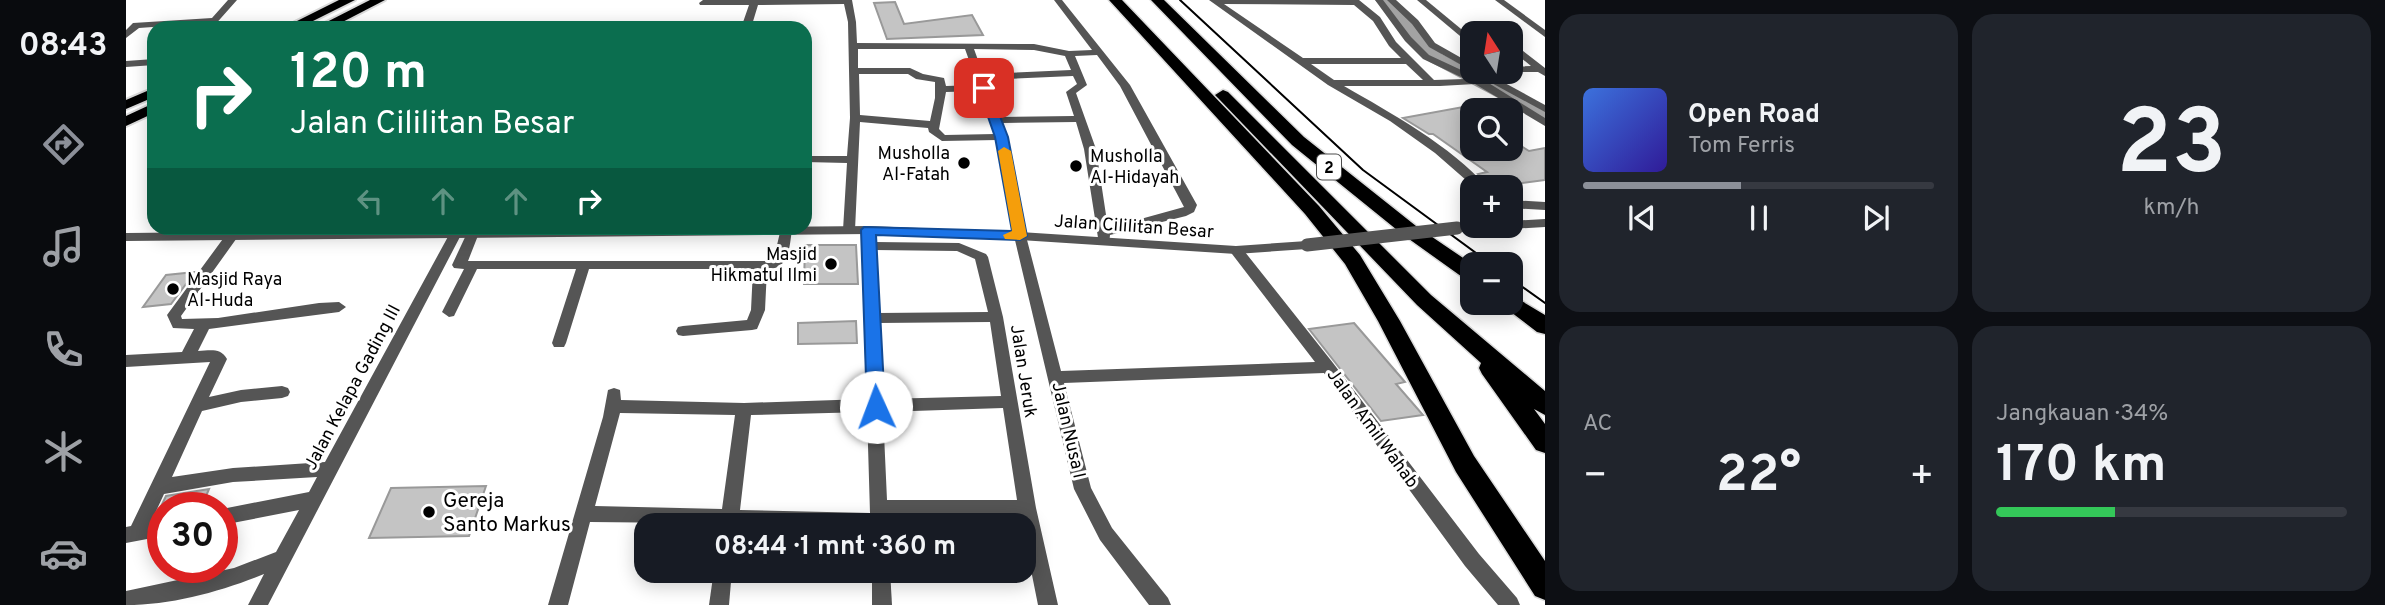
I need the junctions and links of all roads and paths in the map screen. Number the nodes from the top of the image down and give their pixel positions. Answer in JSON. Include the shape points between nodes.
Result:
{"nodes":[{"id":1,"x":233,"y":0,"type":"edge"},
{"id":2,"x":349,"y":0,"type":"edge"},
{"id":3,"x":379,"y":0,"type":"edge"},
{"id":4,"x":1058,"y":0,"type":"edge"},
{"id":5,"x":1115,"y":0,"type":"edge"},
{"id":6,"x":1132,"y":0,"type":"edge"},
{"id":7,"x":1157,"y":0,"type":"edge"},
{"id":8,"x":1214,"y":0,"type":"edge"},
{"id":9,"x":1379,"y":0,"type":"edge"},
{"id":10,"x":1391,"y":0,"type":"edge"},
{"id":11,"x":1421,"y":0,"type":"edge"},
{"id":12,"x":1499,"y":0,"type":"edge"},
{"id":13,"x":848,"y":1,"type":"edge"},
{"id":14,"x":1339,"y":1,"type":"edge"},
{"id":15,"x":754,"y":2,"type":"edge"},
{"id":16,"x":703,"y":3,"type":"dead end"},
{"id":17,"x":215,"y":20,"type":"joint"},
{"id":18,"x":199,"y":21,"type":"edge"},
{"id":19,"x":304,"y":21,"type":"edge"},
{"id":20,"x":336,"y":21,"type":"edge"},
{"id":21,"x":748,"y":21,"type":"edge"},
{"id":22,"x":147,"y":24,"type":"edge"},
{"id":23,"x":1543,"y":32,"type":"edge"},
{"id":24,"x":1460,"y":33,"type":"edge"},
{"id":25,"x":126,"y":35,"type":"edge"},
{"id":26,"x":853,"y":46,"type":"junction"},
{"id":27,"x":968,"y":46,"type":"junction"},
{"id":28,"x":1101,"y":52,"type":"junction"},
{"id":29,"x":1290,"y":52,"type":"junction"},
{"id":30,"x":1332,"y":53,"type":"dead end"},
{"id":31,"x":1069,"y":54,"type":"junction"},
{"id":32,"x":1523,"y":55,"type":"edge"},
{"id":33,"x":1303,"y":61,"type":"junction"},
{"id":34,"x":1408,"y":61,"type":"junction"},
{"id":35,"x":1460,"y":61,"type":"edge"},
{"id":36,"x":147,"y":62,"type":"edge"},
{"id":37,"x":126,"y":64,"type":"edge"},
{"id":38,"x":1543,"y":67,"type":"edge"},
{"id":39,"x":1523,"y":69,"type":"edge"},
{"id":40,"x":1460,"y":70,"type":"edge"},
{"id":41,"x":852,"y":71,"type":"junction"},
{"id":42,"x":1078,"y":74,"type":"junction"},
{"id":43,"x":979,"y":77,"type":"junction"},
{"id":44,"x":1430,"y":82,"type":"junction"},
{"id":45,"x":1460,"y":82,"type":"edge"},
{"id":46,"x":1332,"y":83,"type":"junction"},
{"id":47,"x":1488,"y":84,"type":"edge"},
{"id":48,"x":1493,"y":84,"type":"edge"},
{"id":49,"x":984,"y":88,"type":"junction"},
{"id":50,"x":941,"y":89,"type":"junction"},
{"id":51,"x":147,"y":95,"type":"edge"},
{"id":52,"x":126,"y":105,"type":"edge"},
{"id":53,"x":1545,"y":109,"type":"edge"},
{"id":54,"x":147,"y":111,"type":"edge"},
{"id":55,"x":855,"y":118,"type":"junction"},
{"id":56,"x":1081,"y":119,"type":"junction"},
{"id":57,"x":996,"y":120,"type":"junction"},
{"id":58,"x":126,"y":122,"type":"edge"},
{"id":59,"x":1545,"y":122,"type":"edge"},
{"id":60,"x":934,"y":125,"type":"junction"},
{"id":61,"x":1002,"y":137,"type":"junction"},
{"id":62,"x":812,"y":159,"type":"edge"},
{"id":63,"x":853,"y":160,"type":"junction"},
{"id":64,"x":1467,"y":175,"type":"edge"},
{"id":65,"x":1523,"y":205,"type":"edge"},
{"id":66,"x":1545,"y":206,"type":"edge"},
{"id":67,"x":1545,"y":223,"type":"edge"},
{"id":68,"x":1523,"y":224,"type":"edge"},
{"id":69,"x":1460,"y":228,"type":"edge"},
{"id":70,"x":812,"y":230,"type":"edge"},
{"id":71,"x":849,"y":230,"type":"junction"},
{"id":72,"x":233,"y":235,"type":"joint"},
{"id":73,"x":448,"y":235,"type":"edge"},
{"id":74,"x":472,"y":235,"type":"edge"},
{"id":75,"x":785,"y":235,"type":"edge"},
{"id":76,"x":127,"y":236,"type":"edge"},
{"id":77,"x":1020,"y":236,"type":"junction"},
{"id":78,"x":1103,"y":237,"type":"junction"},
{"id":79,"x":869,"y":238,"type":"junction"},
{"id":80,"x":1236,"y":250,"type":"junction"},
{"id":81,"x":760,"y":265,"type":"junction"},
{"id":82,"x":472,"y":266,"type":"junction"},
{"id":83,"x":1460,"y":266,"type":"edge"},
{"id":84,"x":583,"y":267,"type":"junction"},
{"id":85,"x":339,"y":307,"type":"dead end"},
{"id":86,"x":1523,"y":310,"type":"edge"},
{"id":87,"x":449,"y":312,"type":"dead end"},
{"id":88,"x":996,"y":317,"type":"junction"},
{"id":89,"x":872,"y":318,"type":"junction"},
{"id":90,"x":204,"y":324,"type":"junction"},
{"id":91,"x":1545,"y":326,"type":"edge"},
{"id":92,"x":682,"y":331,"type":"dead end"},
{"id":93,"x":1467,"y":339,"type":"junction"},
{"id":94,"x":559,"y":343,"type":"dead end"},
{"id":95,"x":188,"y":356,"type":"junction"},
{"id":96,"x":126,"y":361,"type":"edge"},
{"id":97,"x":1328,"y":367,"type":"junction"},
{"id":98,"x":1057,"y":377,"type":"junction"},
{"id":99,"x":282,"y":392,"type":"dead end"},
{"id":100,"x":1009,"y":402,"type":"junction"},
{"id":101,"x":1545,"y":405,"type":"edge"},
{"id":102,"x":198,"y":406,"type":"junction"},
{"id":103,"x":876,"y":407,"type":"junction"},
{"id":104,"x":744,"y":409,"type":"junction"},
{"id":105,"x":1545,"y":443,"type":"edge"},
{"id":106,"x":330,"y":469,"type":"junction"},
{"id":107,"x":159,"y":487,"type":"junction"},
{"id":108,"x":313,"y":499,"type":"junction"},
{"id":109,"x":1027,"y":508,"type":"junction"},
{"id":110,"x":730,"y":513,"type":"edge"},
{"id":111,"x":878,"y":513,"type":"edge"},
{"id":112,"x":952,"y":513,"type":"edge"},
{"id":113,"x":238,"y":514,"type":"edge"},
{"id":114,"x":584,"y":514,"type":"junction"},
{"id":115,"x":634,"y":517,"type":"edge"},
{"id":116,"x":132,"y":534,"type":"edge"},
{"id":117,"x":281,"y":559,"type":"junction"},
{"id":118,"x":722,"y":583,"type":"edge"},
{"id":119,"x":881,"y":583,"type":"edge"},
{"id":120,"x":1545,"y":586,"type":"edge"},
{"id":121,"x":126,"y":600,"type":"edge"},
{"id":122,"x":258,"y":605,"type":"edge"},
{"id":123,"x":558,"y":605,"type":"edge"},
{"id":124,"x":719,"y":605,"type":"edge"},
{"id":125,"x":882,"y":605,"type":"edge"},
{"id":126,"x":1048,"y":605,"type":"edge"},
{"id":127,"x":1161,"y":605,"type":"edge"},
{"id":128,"x":1510,"y":605,"type":"edge"}],
"edges":[{"from":1,"to":17,"type":"street"},
{"from":2,"to":19,"type":"highway"},
{"from":3,"to":20,"type":"highway"},
{"from":4,"to":28,"type":"street"},
{"from":5,"to":120,"type":"highway","via":[[1312,210],[1353,260],[1465,464]]},
{"from":6,"to":93,"type":"highway","number":"2","via":[[1366,242]]},
{"from":7,"to":83,"type":"highway","number":"2","via":[[1298,141]]},
{"from":8,"to":14,"type":"street"},
{"from":8,"to":29,"type":"street"},
{"from":9,"to":40,"type":"street","via":[[1426,57]]},
{"from":10,"to":35,"type":"street","via":[[1432,45]]},
{"from":11,"to":24,"type":"street"},
{"from":12,"to":23,"type":"street"},
{"from":13,"to":15,"type":"street"},
{"from":13,"to":26,"type":"street"},
{"from":14,"to":34,"type":"street","via":[[1356,2],[1377,19]]},
{"from":15,"to":16,"type":"street"},
{"from":15,"to":21,"type":"street"},
{"from":17,"to":18,"type":"street"},
{"from":22,"to":25,"type":"street","via":[[136,25]]},
{"from":26,"to":27,"type":"street"},
{"from":26,"to":41,"type":"street"},
{"from":27,"to":31,"type":"street","via":[[1034,47]]},
{"from":27,"to":43,"type":"street","name":"Jalan Nusa I"},
{"from":28,"to":31,"type":"street"},
{"from":28,"to":78,"type":"street","via":[[1133,96],[1191,208]]},
{"from":29,"to":30,"type":"street"},
{"from":29,"to":33,"type":"street"},
{"from":31,"to":42,"type":"street"},
{"from":32,"to":38,"type":"street"},
{"from":33,"to":34,"type":"street"},
{"from":33,"to":46,"type":"street"},
{"from":34,"to":44,"type":"street"},
{"from":36,"to":37,"type":"street"},
{"from":38,"to":39,"type":"street"},
{"from":41,"to":50,"type":"street","via":[[910,71],[940,79]]},
{"from":41,"to":55,"type":"street"},
{"from":42,"to":43,"type":"street"},
{"from":42,"to":56,"type":"street","via":[[1082,85],[1072,92]]},
{"from":43,"to":49,"type":"street","name":"Jalan Nusa I"},
{"from":44,"to":45,"type":"street"},
{"from":44,"to":46,"type":"street"},
{"from":46,"to":64,"type":"street","via":[[1428,143]]},
{"from":47,"to":59,"type":"street"},
{"from":48,"to":53,"type":"street"},
{"from":49,"to":50,"type":"street"},
{"from":49,"to":57,"type":"street","name":"Jalan Nusa I"},
{"from":50,"to":60,"type":"street"},
{"from":51,"to":52,"type":"highway"},
{"from":54,"to":58,"type":"highway"},
{"from":55,"to":60,"type":"street"},
{"from":55,"to":63,"type":"street"},
{"from":56,"to":57,"type":"street"},
{"from":56,"to":78,"type":"street"},
{"from":57,"to":61,"type":"street","name":"Jalan Nusa I"},
{"from":60,"to":61,"type":"street","via":[[942,138]]},
{"from":61,"to":77,"type":"street","name":"Jalan Nusa I"},
{"from":62,"to":63,"type":"street"},
{"from":63,"to":71,"type":"street"},
{"from":65,"to":66,"type":"street"},
{"from":67,"to":68,"type":"street"},
{"from":69,"to":80,"type":"street","name":"Jalan Cililitan Besar","bridge":true},
{"from":70,"to":71,"type":"street","name":"Jalan Cililitan Besar"},
{"from":71,"to":79,"type":"street","name":"Jalan Cililitan Besar"},
{"from":72,"to":76,"type":"street","name":"Jalan Cililitan Besar"},
{"from":72,"to":90,"type":"street","via":[[174,314],[178,324]]},
{"from":73,"to":106,"type":"street","name":"Jalan Kelapa Gading III"},
{"from":74,"to":82,"type":"street","via":[[459,265]]},
{"from":75,"to":81,"type":"street","via":[[778,263]]},
{"from":77,"to":78,"type":"street","name":"Jalan Cililitan Besar"},
{"from":77,"to":79,"type":"street","name":"Jalan Cililitan Besar"},
{"from":77,"to":98,"type":"street","name":"Jalan Nusa I"},
{"from":78,"to":80,"type":"street","name":"Jalan Cililitan Besar"},
{"from":79,"to":88,"type":"street","name":"Jalan Jeruk","via":[[967,248],[978,254]]},
{"from":79,"to":89,"type":"street"},
{"from":80,"to":97,"type":"street","name":"Jalan Amil Wahab"},
{"from":81,"to":84,"type":"street"},
{"from":81,"to":92,"type":"street","via":[[758,310],[752,325]]},
{"from":82,"to":84,"type":"street"},
{"from":82,"to":87,"type":"street"},
{"from":84,"to":94,"type":"street"},
{"from":85,"to":90,"type":"street"},
{"from":86,"to":91,"type":"highway"},
{"from":88,"to":89,"type":"street"},
{"from":88,"to":100,"type":"street","name":"Jalan Jeruk"},
{"from":89,"to":103,"type":"street"},
{"from":90,"to":95,"type":"street"},
{"from":93,"to":101,"type":"highway","number":"2"},
{"from":93,"to":105,"type":"highway","number":"2"},
{"from":95,"to":96,"type":"street"},
{"from":95,"to":102,"type":"street","via":[[219,359]]},
{"from":97,"to":98,"type":"street"},
{"from":97,"to":128,"type":"street","name":"Jalan Amil Wahab"},
{"from":98,"to":127,"type":"street","name":"Jalan Nusa I","via":[[1090,505],[1106,534]]},
{"from":99,"to":102,"type":"street"},
{"from":100,"to":103,"type":"street"},
{"from":100,"to":109,"type":"street","name":"Jalan Jeruk"},
{"from":102,"to":107,"type":"street"},
{"from":103,"to":104,"type":"street"},
{"from":103,"to":111,"type":"street"},
{"from":104,"to":110,"type":"street"},
{"from":104,"to":114,"type":"street","via":[[613,400]]},
{"from":106,"to":107,"type":"street","via":[[233,475]]},
{"from":106,"to":108,"type":"street","name":"Jalan Kelapa Gading III"},
{"from":107,"to":116,"type":"street"},
{"from":108,"to":113,"type":"street"},
{"from":108,"to":117,"type":"street","name":"Jalan Kelapa Gading III"},
{"from":109,"to":112,"type":"street"},
{"from":109,"to":126,"type":"street","name":"Jalan Jeruk"},
{"from":114,"to":115,"type":"street"},
{"from":114,"to":123,"type":"street"},
{"from":117,"to":121,"type":"street","via":[[234,577]]},
{"from":117,"to":122,"type":"street","name":"Jalan Kelapa Gading III"},
{"from":118,"to":124,"type":"street"},
{"from":119,"to":125,"type":"street"}]}
